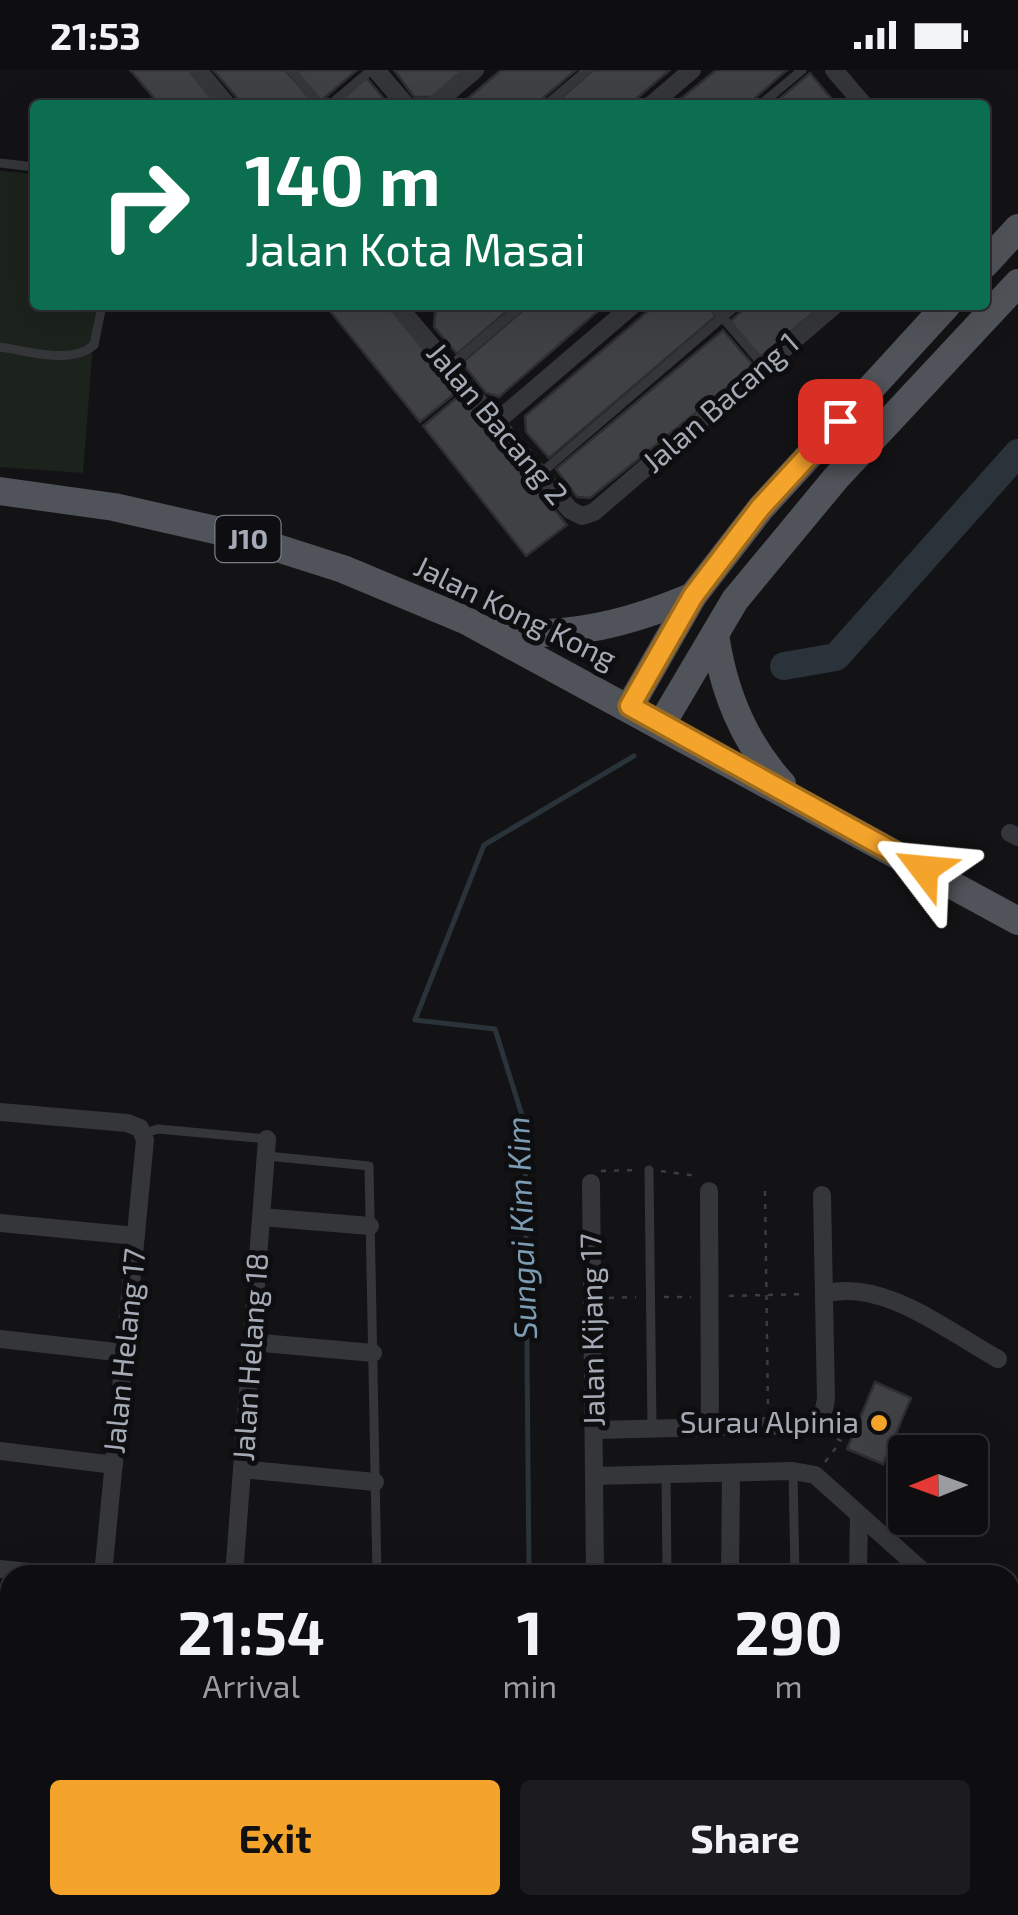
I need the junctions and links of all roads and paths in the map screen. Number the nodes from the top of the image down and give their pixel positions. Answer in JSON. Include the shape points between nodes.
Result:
{"nodes":[{"id":1,"x":198,"y":70,"type":"edge"},
{"id":2,"x":291,"y":70,"type":"edge"},
{"id":3,"x":374,"y":70,"type":"edge"},
{"id":4,"x":475,"y":70,"type":"edge"},
{"id":5,"x":587,"y":70,"type":"edge"},
{"id":6,"x":692,"y":70,"type":"edge"},
{"id":7,"x":802,"y":70,"type":"edge"},
{"id":8,"x":834,"y":70,"type":"edge"},
{"id":9,"x":223,"y":100,"type":"edge"},
{"id":10,"x":316,"y":100,"type":"edge"},
{"id":11,"x":336,"y":100,"type":"edge"},
{"id":12,"x":401,"y":100,"type":"edge"},
{"id":13,"x":440,"y":100,"type":"edge"},
{"id":14,"x":552,"y":100,"type":"edge"},
{"id":15,"x":657,"y":100,"type":"edge"},
{"id":16,"x":766,"y":100,"type":"edge"},
{"id":17,"x":860,"y":100,"type":"edge"},
{"id":18,"x":0,"y":162,"type":"edge"},
{"id":19,"x":30,"y":165,"type":"edge"},
{"id":20,"x":1018,"y":228,"type":"edge"},
{"id":21,"x":990,"y":253,"type":"edge"},
{"id":22,"x":990,"y":259,"type":"edge"},
{"id":23,"x":1017,"y":284,"type":"edge"},
{"id":24,"x":101,"y":310,"type":"edge"},
{"id":25,"x":408,"y":310,"type":"edge"},
{"id":26,"x":516,"y":310,"type":"edge"},
{"id":27,"x":627,"y":310,"type":"edge"},
{"id":28,"x":716,"y":310,"type":"edge"},
{"id":29,"x":731,"y":310,"type":"edge"},
{"id":30,"x":829,"y":310,"type":"edge"},
{"id":31,"x":943,"y":310,"type":"edge"},
{"id":32,"x":722,"y":318,"type":"junction"},
{"id":33,"x":0,"y":347,"type":"edge"},
{"id":34,"x":764,"y":366,"type":"junction"},
{"id":35,"x":449,"y":367,"type":"junction"},
{"id":36,"x":496,"y":422,"type":"junction"},
{"id":37,"x":540,"y":474,"type":"junction"},
{"id":38,"x":0,"y":491,"type":"edge"},
{"id":39,"x":606,"y":501,"type":"joint"},
{"id":40,"x":693,"y":596,"type":"junction"},
{"id":41,"x":485,"y":630,"type":"junction"},
{"id":42,"x":715,"y":634,"type":"junction"},
{"id":43,"x":630,"y":706,"type":"junction"},
{"id":44,"x":661,"y":724,"type":"junction"},
{"id":45,"x":797,"y":801,"type":"junction"},
{"id":46,"x":1018,"y":920,"type":"edge"},
{"id":47,"x":0,"y":1112,"type":"edge"},
{"id":48,"x":141,"y":1131,"type":"junction"},
{"id":49,"x":266,"y":1148,"type":"junction"},
{"id":50,"x":649,"y":1170,"type":"dead end"},
{"id":51,"x":591,"y":1183,"type":"dead end"},
{"id":52,"x":765,"y":1190,"type":"dead end"},
{"id":53,"x":709,"y":1191,"type":"dead end"},
{"id":54,"x":822,"y":1194,"type":"dead end"},
{"id":55,"x":261,"y":1216,"type":"junction"},
{"id":56,"x":0,"y":1223,"type":"edge"},
{"id":57,"x":370,"y":1226,"type":"junction"},
{"id":58,"x":136,"y":1236,"type":"junction"},
{"id":59,"x":824,"y":1294,"type":"junction"},
{"id":60,"x":0,"y":1339,"type":"edge"},
{"id":61,"x":252,"y":1342,"type":"junction"},
{"id":62,"x":125,"y":1353,"type":"junction"},
{"id":63,"x":373,"y":1353,"type":"junction"},
{"id":64,"x":998,"y":1358,"type":"dead end"},
{"id":65,"x":768,"y":1426,"type":"junction"},
{"id":66,"x":710,"y":1427,"type":"junction"},
{"id":67,"x":652,"y":1428,"type":"junction"},
{"id":68,"x":594,"y":1430,"type":"junction"},
{"id":69,"x":841,"y":1441,"type":"dead end"},
{"id":70,"x":0,"y":1452,"type":"edge"},
{"id":71,"x":114,"y":1465,"type":"junction"},
{"id":72,"x":242,"y":1469,"type":"junction"},
{"id":73,"x":794,"y":1471,"type":"junction"},
{"id":74,"x":666,"y":1474,"type":"junction"},
{"id":75,"x":730,"y":1474,"type":"junction"},
{"id":76,"x":815,"y":1475,"type":"junction"},
{"id":77,"x":594,"y":1476,"type":"junction"},
{"id":78,"x":375,"y":1482,"type":"junction"},
{"id":79,"x":860,"y":1515,"type":"junction"},
{"id":80,"x":104,"y":1565,"type":"edge"},
{"id":81,"x":235,"y":1565,"type":"edge"},
{"id":82,"x":378,"y":1565,"type":"edge"},
{"id":83,"x":596,"y":1565,"type":"edge"},
{"id":84,"x":668,"y":1565,"type":"edge"},
{"id":85,"x":730,"y":1565,"type":"edge"},
{"id":86,"x":795,"y":1565,"type":"edge"},
{"id":87,"x":858,"y":1565,"type":"edge"},
{"id":88,"x":916,"y":1565,"type":"edge"}],
"edges":[{"from":1,"to":9,"type":"street"},
{"from":2,"to":10,"type":"lane"},
{"from":3,"to":11,"type":"lane"},
{"from":3,"to":12,"type":"street"},
{"from":4,"to":13,"type":"street"},
{"from":5,"to":14,"type":"lane"},
{"from":6,"to":15,"type":"street"},
{"from":7,"to":16,"type":"lane"},
{"from":8,"to":17,"type":"street"},
{"from":18,"to":19,"type":"lane"},
{"from":20,"to":21,"type":"main road"},
{"from":22,"to":23,"type":"street"},
{"from":23,"to":42,"type":"main road","via":[[836,478],[735,600]]},
{"from":24,"to":33,"type":"lane","via":[[94,346],[84,353]]},
{"from":25,"to":35,"type":"street","name":"Jalan Bacang 2"},
{"from":26,"to":35,"type":"lane"},
{"from":27,"to":36,"type":"street"},
{"from":28,"to":32,"type":"lane"},
{"from":29,"to":32,"type":"lane"},
{"from":30,"to":34,"type":"street","name":"Jalan Bacang 1"},
{"from":31,"to":40,"type":"main road","via":[[760,508]]},
{"from":32,"to":34,"type":"lane"},
{"from":32,"to":37,"type":"lane"},
{"from":34,"to":39,"type":"street","name":"Jalan Bacang 1"},
{"from":35,"to":36,"type":"street","name":"Jalan Bacang 2"},
{"from":36,"to":37,"type":"street","name":"Jalan Bacang 2"},
{"from":37,"to":39,"type":"street","name":"Jalan Bacang 2","via":[[576,514],[588,515]]},
{"from":38,"to":41,"type":"main road","name":"Jalan Kong Kong","number":"J10","via":[[114,506],[233,534],[343,569]]},
{"from":40,"to":41,"type":"main road","via":[[592,630]]},
{"from":40,"to":43,"type":"main road"},
{"from":41,"to":43,"type":"main road","name":"Jalan Kong Kong","number":"J10"},
{"from":42,"to":44,"type":"main road"},
{"from":42,"to":45,"type":"main road","via":[[747,738]]},
{"from":43,"to":44,"type":"main road","name":"Jalan Kong Kong","number":"J10"},
{"from":44,"to":45,"type":"main road","name":"Jalan Kong Kong","number":"J10"},
{"from":45,"to":46,"type":"main road","name":"Jalan Kong Kong","number":"J10"},
{"from":47,"to":48,"type":"street"},
{"from":48,"to":49,"type":"lane"},
{"from":48,"to":58,"type":"street","name":"Jalan Helang 17"},
{"from":49,"to":55,"type":"street","name":"Jalan Helang 18"},
{"from":49,"to":57,"type":"lane","via":[[369,1166]]},
{"from":50,"to":67,"type":"lane"},
{"from":51,"to":68,"type":"street","name":"Jalan Kijang 17"},
{"from":52,"to":65,"type":"path"},
{"from":53,"to":66,"type":"street"},
{"from":54,"to":59,"type":"street"},
{"from":55,"to":57,"type":"street"},
{"from":55,"to":61,"type":"street","name":"Jalan Helang 18"},
{"from":56,"to":58,"type":"street"},
{"from":57,"to":63,"type":"lane"},
{"from":58,"to":62,"type":"street","name":"Jalan Helang 17"},
{"from":59,"to":64,"type":"street","via":[[846,1288],[880,1295]]},
{"from":59,"to":65,"type":"street","via":[[822,1415],[813,1424]]},
{"from":60,"to":62,"type":"street"},
{"from":61,"to":63,"type":"street"},
{"from":61,"to":72,"type":"street","name":"Jalan Helang 18"},
{"from":62,"to":71,"type":"street","name":"Jalan Helang 17"},
{"from":63,"to":78,"type":"lane"},
{"from":65,"to":66,"type":"street"},
{"from":66,"to":67,"type":"street"},
{"from":67,"to":68,"type":"street"},
{"from":68,"to":77,"type":"street","name":"Jalan Kijang 17"},
{"from":69,"to":76,"type":"path"},
{"from":70,"to":71,"type":"street"},
{"from":71,"to":80,"type":"street","name":"Jalan Helang 17"},
{"from":72,"to":78,"type":"street"},
{"from":72,"to":81,"type":"street","name":"Jalan Helang 18"},
{"from":73,"to":75,"type":"street"},
{"from":73,"to":76,"type":"street"},
{"from":73,"to":86,"type":"lane"},
{"from":74,"to":75,"type":"street"},
{"from":74,"to":77,"type":"street"},
{"from":74,"to":84,"type":"lane"},
{"from":75,"to":85,"type":"street"},
{"from":76,"to":79,"type":"street"},
{"from":77,"to":83,"type":"street","name":"Jalan Kijang 17"},
{"from":78,"to":82,"type":"lane"},
{"from":79,"to":87,"type":"street"},
{"from":79,"to":88,"type":"street"}]}
